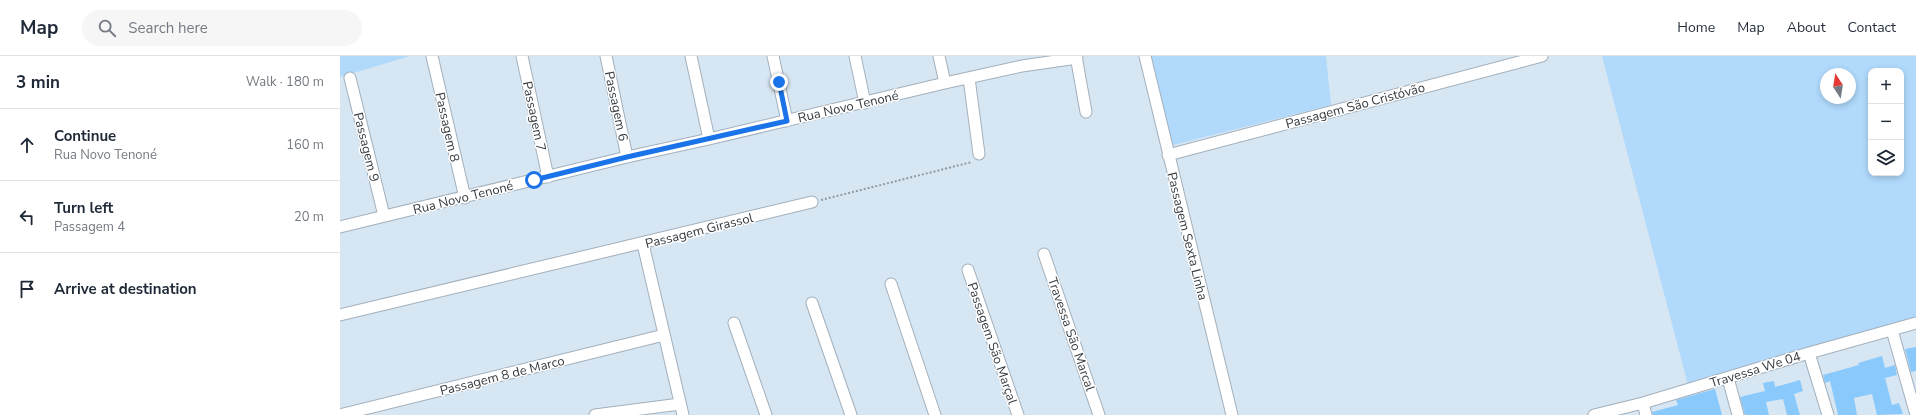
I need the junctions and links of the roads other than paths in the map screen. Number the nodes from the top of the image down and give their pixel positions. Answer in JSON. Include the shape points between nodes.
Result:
{"nodes":[{"id":1,"x":432,"y":56,"type":"edge"},
{"id":2,"x":522,"y":56,"type":"edge"},
{"id":3,"x":606,"y":56,"type":"edge"},
{"id":4,"x":691,"y":56,"type":"edge"},
{"id":5,"x":774,"y":56,"type":"edge"},
{"id":6,"x":855,"y":56,"type":"edge"},
{"id":7,"x":939,"y":56,"type":"edge"},
{"id":8,"x":1145,"y":56,"type":"edge"},
{"id":9,"x":1542,"y":56,"type":"edge"},
{"id":10,"x":1077,"y":57,"type":"edge"},
{"id":11,"x":1021,"y":61,"type":"edge"},
{"id":12,"x":350,"y":78,"type":"dead end"},
{"id":13,"x":970,"y":78,"type":"junction"},
{"id":14,"x":945,"y":83,"type":"junction"},
{"id":15,"x":865,"y":103,"type":"junction"},
{"id":16,"x":1086,"y":112,"type":"dead end"},
{"id":17,"x":787,"y":121,"type":"junction"},
{"id":18,"x":709,"y":139,"type":"junction"},
{"id":19,"x":979,"y":154,"type":"road end"},
{"id":20,"x":1168,"y":155,"type":"junction"},
{"id":21,"x":627,"y":157,"type":"junction"},
{"id":22,"x":548,"y":176,"type":"junction"},
{"id":23,"x":465,"y":198,"type":"junction"},
{"id":24,"x":812,"y":202,"type":"road end"},
{"id":25,"x":384,"y":216,"type":"junction"},
{"id":26,"x":340,"y":227,"type":"edge"},
{"id":27,"x":643,"y":244,"type":"junction"},
{"id":28,"x":1044,"y":254,"type":"dead end"},
{"id":29,"x":968,"y":270,"type":"dead end"},
{"id":30,"x":890,"y":284,"type":"dead end"},
{"id":31,"x":812,"y":303,"type":"dead end"},
{"id":32,"x":340,"y":315,"type":"edge"},
{"id":33,"x":734,"y":323,"type":"dead end"},
{"id":34,"x":1916,"y":324,"type":"edge"},
{"id":35,"x":1892,"y":330,"type":"junction"},
{"id":36,"x":664,"y":335,"type":"junction"},
{"id":37,"x":1809,"y":352,"type":"junction"},
{"id":38,"x":1728,"y":378,"type":"junction"},
{"id":39,"x":1643,"y":403,"type":"junction"},
{"id":40,"x":680,"y":404,"type":"junction"},
{"id":41,"x":340,"y":415,"type":"edge"},
{"id":42,"x":595,"y":415,"type":"edge"},
{"id":43,"x":683,"y":415,"type":"edge"},
{"id":44,"x":766,"y":415,"type":"edge"},
{"id":45,"x":851,"y":415,"type":"edge"},
{"id":46,"x":935,"y":415,"type":"edge"},
{"id":47,"x":1018,"y":415,"type":"edge"},
{"id":48,"x":1099,"y":415,"type":"edge"},
{"id":49,"x":1232,"y":415,"type":"edge"},
{"id":50,"x":1594,"y":415,"type":"edge"},
{"id":51,"x":1646,"y":415,"type":"edge"},
{"id":52,"x":1738,"y":415,"type":"edge"},
{"id":53,"x":1828,"y":415,"type":"edge"},
{"id":54,"x":1916,"y":415,"type":"edge"}],
"edges":[{"from":1,"to":23,"type":"street","name":"Passagem 8"},
{"from":2,"to":22,"type":"street","name":"Passagem 7"},
{"from":3,"to":21,"type":"street","name":"Passagem 6"},
{"from":4,"to":18,"type":"street"},
{"from":5,"to":17,"type":"street"},
{"from":6,"to":15,"type":"street"},
{"from":7,"to":14,"type":"street"},
{"from":8,"to":20,"type":"street","name":"Passagem Sexta Linha"},
{"from":9,"to":20,"type":"street","name":"Passagem São Cristóvão"},
{"from":10,"to":11,"type":"street","name":"Rua Novo Tenoné"},
{"from":10,"to":16,"type":"street"},
{"from":11,"to":13,"type":"street","name":"Rua Novo Tenoné"},
{"from":12,"to":25,"type":"street","name":"Passagem 9"},
{"from":13,"to":14,"type":"street","name":"Rua Novo Tenoné"},
{"from":13,"to":19,"type":"street"},
{"from":14,"to":15,"type":"street","name":"Rua Novo Tenoné"},
{"from":15,"to":17,"type":"street","name":"Rua Novo Tenoné"},
{"from":17,"to":18,"type":"street","name":"Rua Novo Tenoné"},
{"from":18,"to":21,"type":"street","name":"Rua Novo Tenoné"},
{"from":20,"to":49,"type":"street","name":"Passagem Sexta Linha"},
{"from":21,"to":22,"type":"street","name":"Rua Novo Tenoné"},
{"from":22,"to":23,"type":"street","name":"Rua Novo Tenoné"},
{"from":23,"to":25,"type":"street","name":"Rua Novo Tenoné"},
{"from":24,"to":27,"type":"street","name":"Passagem Girassol"},
{"from":25,"to":26,"type":"street","name":"Rua Novo Tenoné"},
{"from":27,"to":32,"type":"street","name":"Passagem Girassol"},
{"from":27,"to":36,"type":"street"},
{"from":28,"to":48,"type":"street","name":"Travessa São Marcal"},
{"from":29,"to":47,"type":"street","name":"Passagem São Marçal"},
{"from":30,"to":46,"type":"street"},
{"from":31,"to":45,"type":"street"},
{"from":33,"to":44,"type":"street"},
{"from":34,"to":35,"type":"street","name":"Travessa We 04"},
{"from":35,"to":37,"type":"street","name":"Travessa We 04"},
{"from":35,"to":54,"type":"street"},
{"from":36,"to":40,"type":"street"},
{"from":36,"to":41,"type":"street","name":"Passagem 8 de Marco"},
{"from":37,"to":38,"type":"street","name":"Travessa We 04"},
{"from":37,"to":53,"type":"street"},
{"from":38,"to":39,"type":"street","name":"Travessa We 04"},
{"from":38,"to":52,"type":"street"},
{"from":39,"to":50,"type":"street","name":"Travessa We 04"},
{"from":39,"to":51,"type":"street"},
{"from":40,"to":42,"type":"street"},
{"from":40,"to":43,"type":"street"}]}
